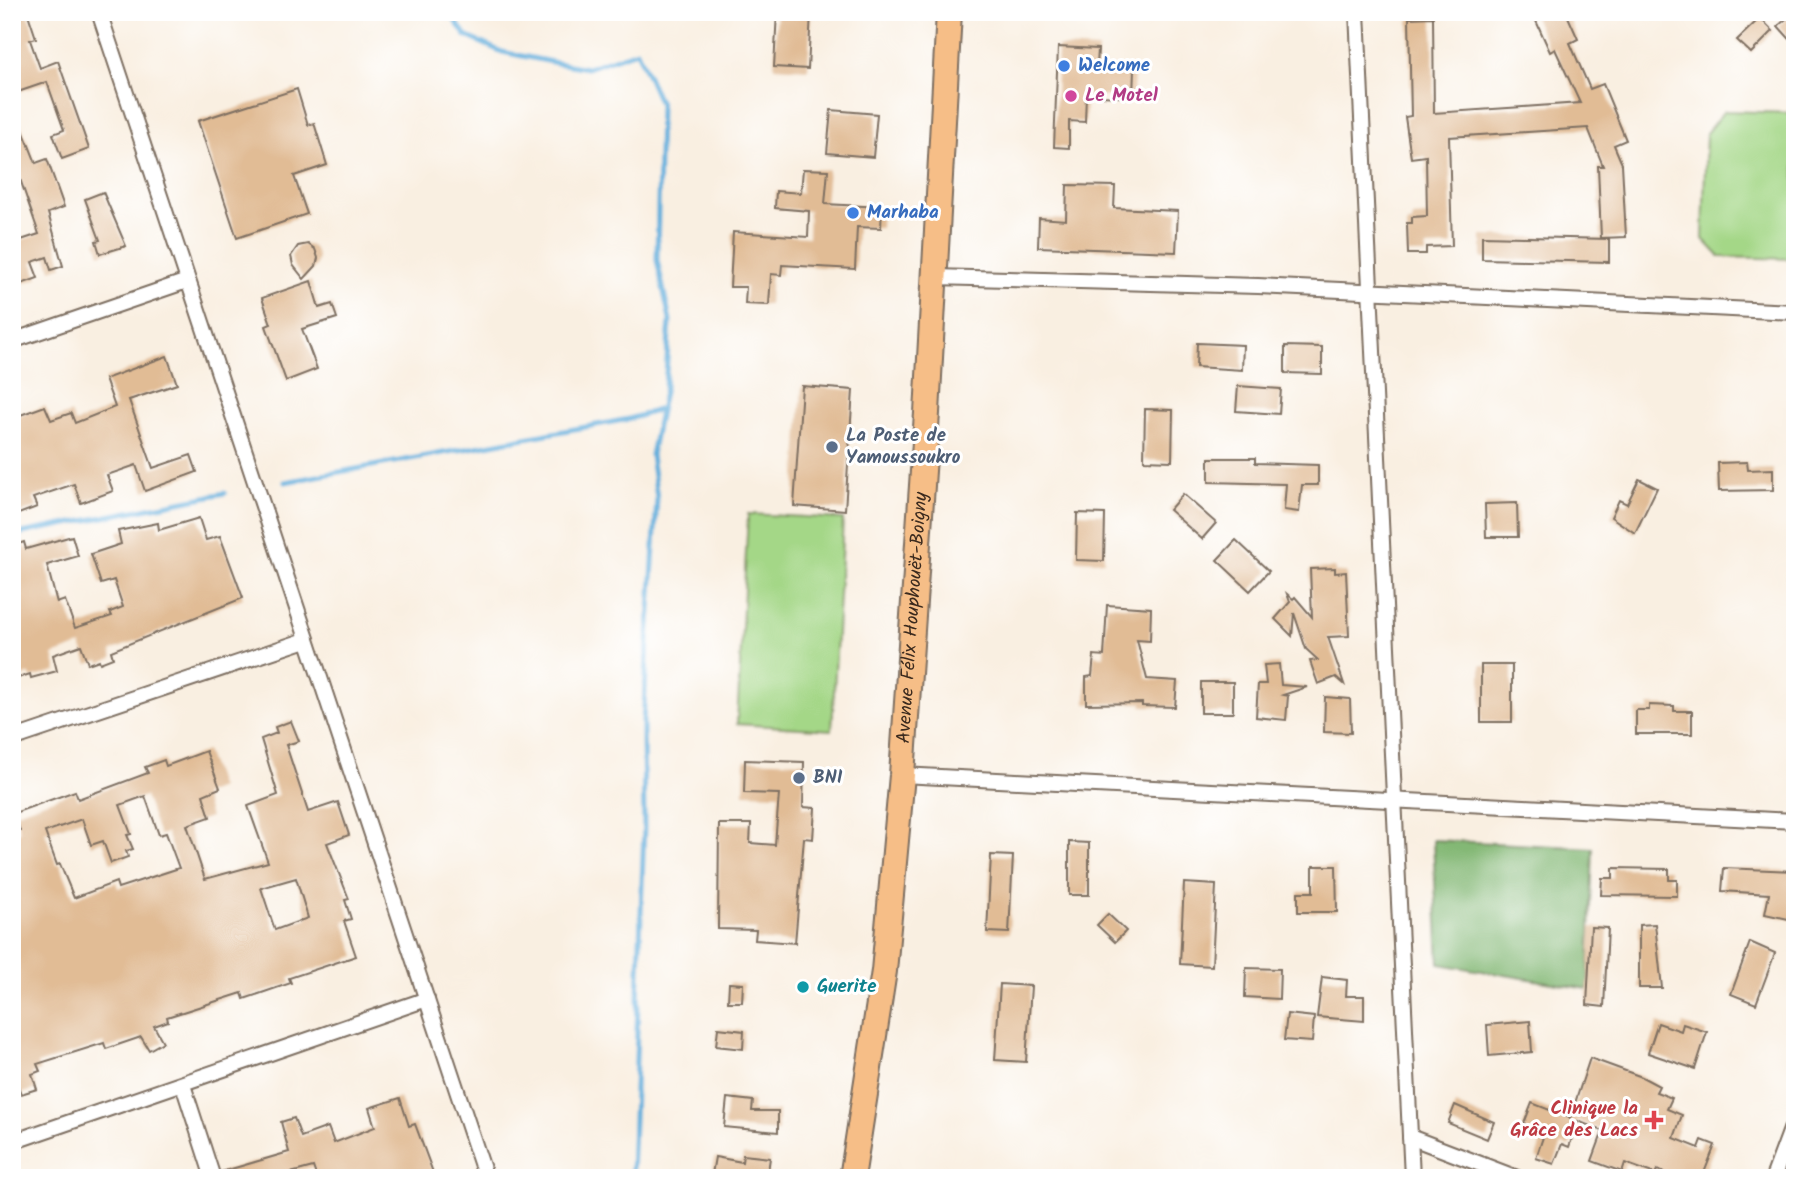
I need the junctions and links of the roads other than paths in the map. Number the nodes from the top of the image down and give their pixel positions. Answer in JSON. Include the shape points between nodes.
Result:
{"nodes":[{"id":1,"x":99,"y":12,"type":"edge"},
{"id":2,"x":949,"y":12,"type":"edge"},
{"id":3,"x":1357,"y":12,"type":"edge"},
{"id":4,"x":935,"y":277,"type":"junction"},
{"id":5,"x":187,"y":281,"type":"junction"},
{"id":6,"x":1370,"y":292,"type":"junction"},
{"id":7,"x":1795,"y":312,"type":"edge"},
{"id":8,"x":12,"y":341,"type":"edge"},
{"id":9,"x":306,"y":640,"type":"junction"},
{"id":10,"x":12,"y":739,"type":"edge"},
{"id":11,"x":902,"y":775,"type":"junction"},
{"id":12,"x":1392,"y":799,"type":"junction"},
{"id":13,"x":1795,"y":821,"type":"edge"},
{"id":14,"x":427,"y":999,"type":"junction"},
{"id":15,"x":183,"y":1085,"type":"junction"},
{"id":16,"x":1795,"y":1119,"type":"edge"},
{"id":17,"x":1410,"y":1137,"type":"junction"},
{"id":18,"x":12,"y":1142,"type":"edge"},
{"id":19,"x":213,"y":1178,"type":"edge"},
{"id":20,"x":486,"y":1178,"type":"edge"},
{"id":21,"x":852,"y":1178,"type":"edge"},
{"id":22,"x":1412,"y":1178,"type":"edge"},
{"id":23,"x":1517,"y":1178,"type":"edge"},
{"id":24,"x":1773,"y":1178,"type":"edge"}],
"edges":[{"from":1,"to":5,"type":"street"},
{"from":2,"to":4,"type":"highway","name":"Avenue Félix Houphouët-Boigny"},
{"from":3,"to":6,"type":"street"},
{"from":4,"to":6,"type":"street"},
{"from":4,"to":11,"type":"highway","name":"Avenue Félix Houphouët-Boigny"},
{"from":5,"to":8,"type":"street"},
{"from":5,"to":9,"type":"street"},
{"from":6,"to":7,"type":"street"},
{"from":6,"to":12,"type":"street"},
{"from":9,"to":10,"type":"street"},
{"from":9,"to":14,"type":"street"},
{"from":11,"to":12,"type":"street"},
{"from":11,"to":21,"type":"highway","name":"Avenue Félix Houphouët-Boigny","via":[[884,971]]},
{"from":12,"to":13,"type":"street"},
{"from":12,"to":17,"type":"street"},
{"from":14,"to":15,"type":"street"},
{"from":14,"to":20,"type":"street"},
{"from":15,"to":18,"type":"street"},
{"from":15,"to":19,"type":"street"},
{"from":16,"to":24,"type":"street"},
{"from":17,"to":22,"type":"street"},
{"from":17,"to":23,"type":"street"}]}
